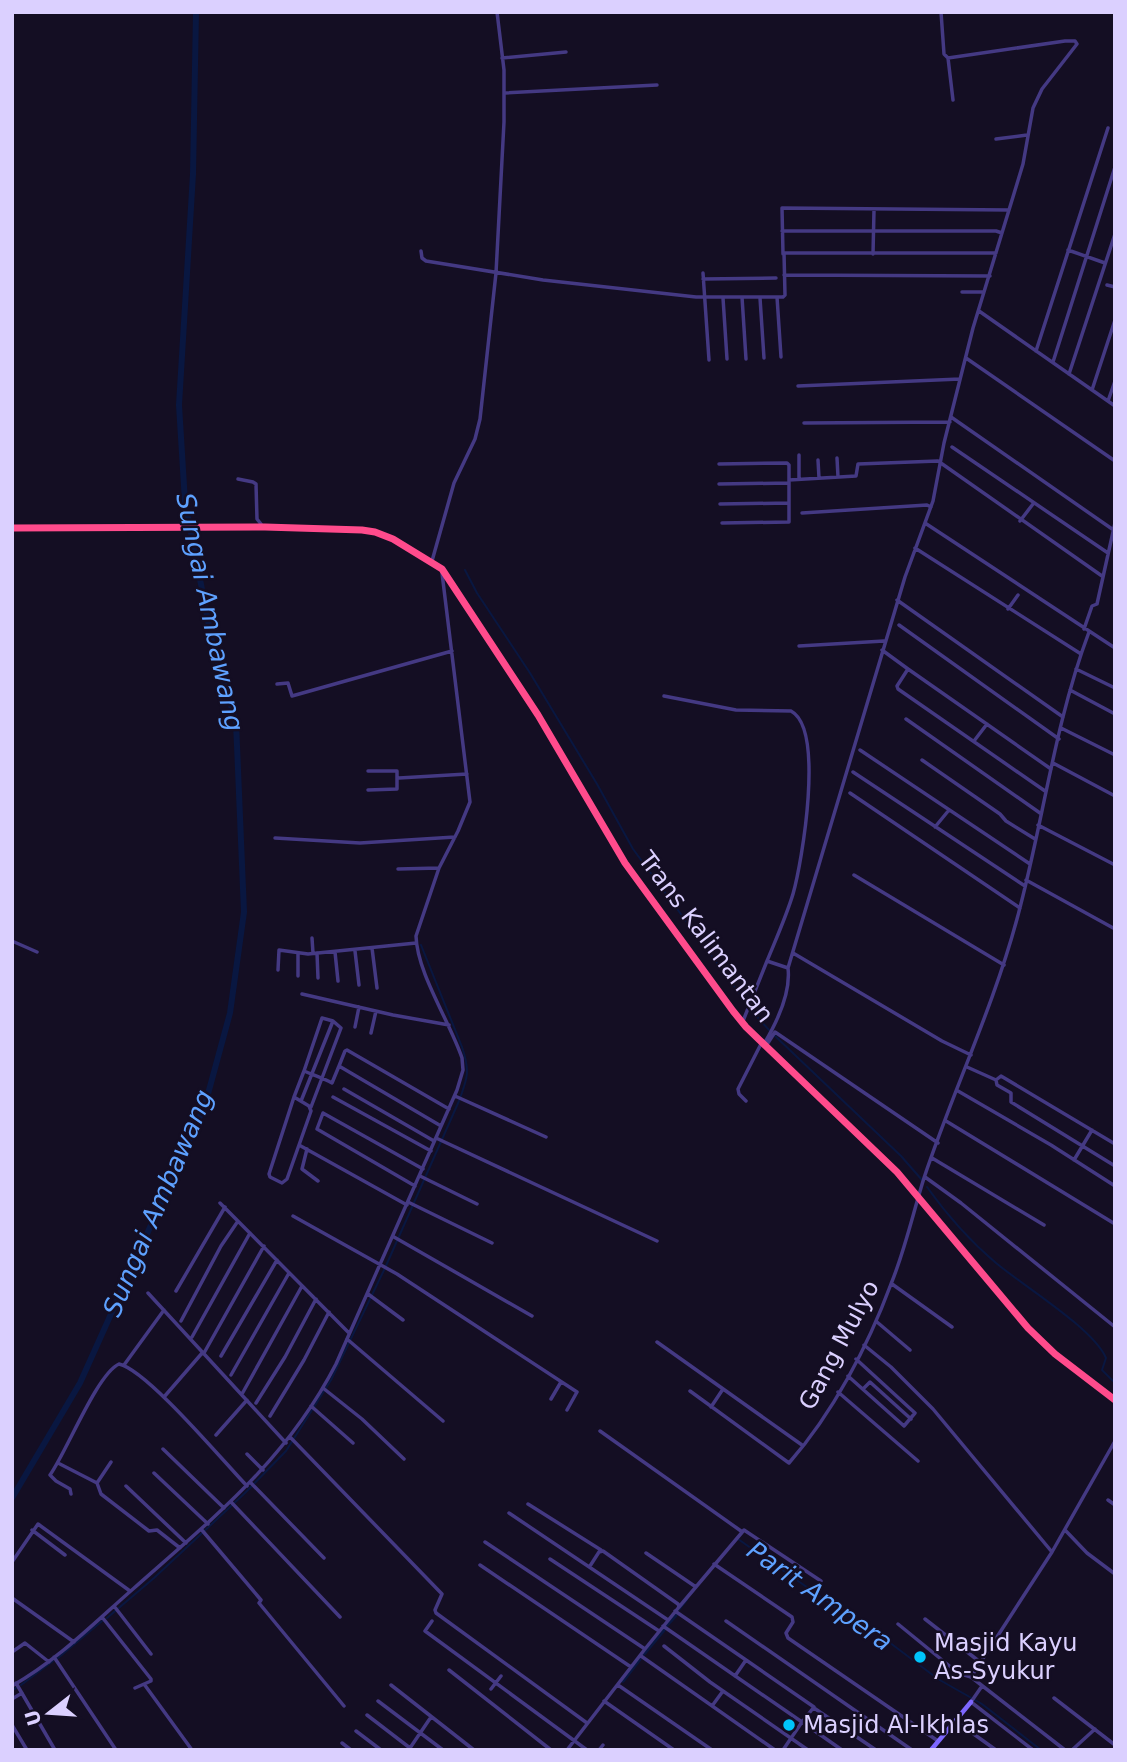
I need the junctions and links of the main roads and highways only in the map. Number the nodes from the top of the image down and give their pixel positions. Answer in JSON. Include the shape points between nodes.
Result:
{"nodes":[{"id":1,"x":12,"y":528,"type":"edge"},
{"id":2,"x":1115,"y":1400,"type":"edge"}],
"edges":[{"from":1,"to":2,"type":"highway","name":"Trans Kalimantan","via":[[375,531],[432,561],[442,569],[531,704],[625,863],[743,1023],[878,1152],[1028,1328]]}]}
